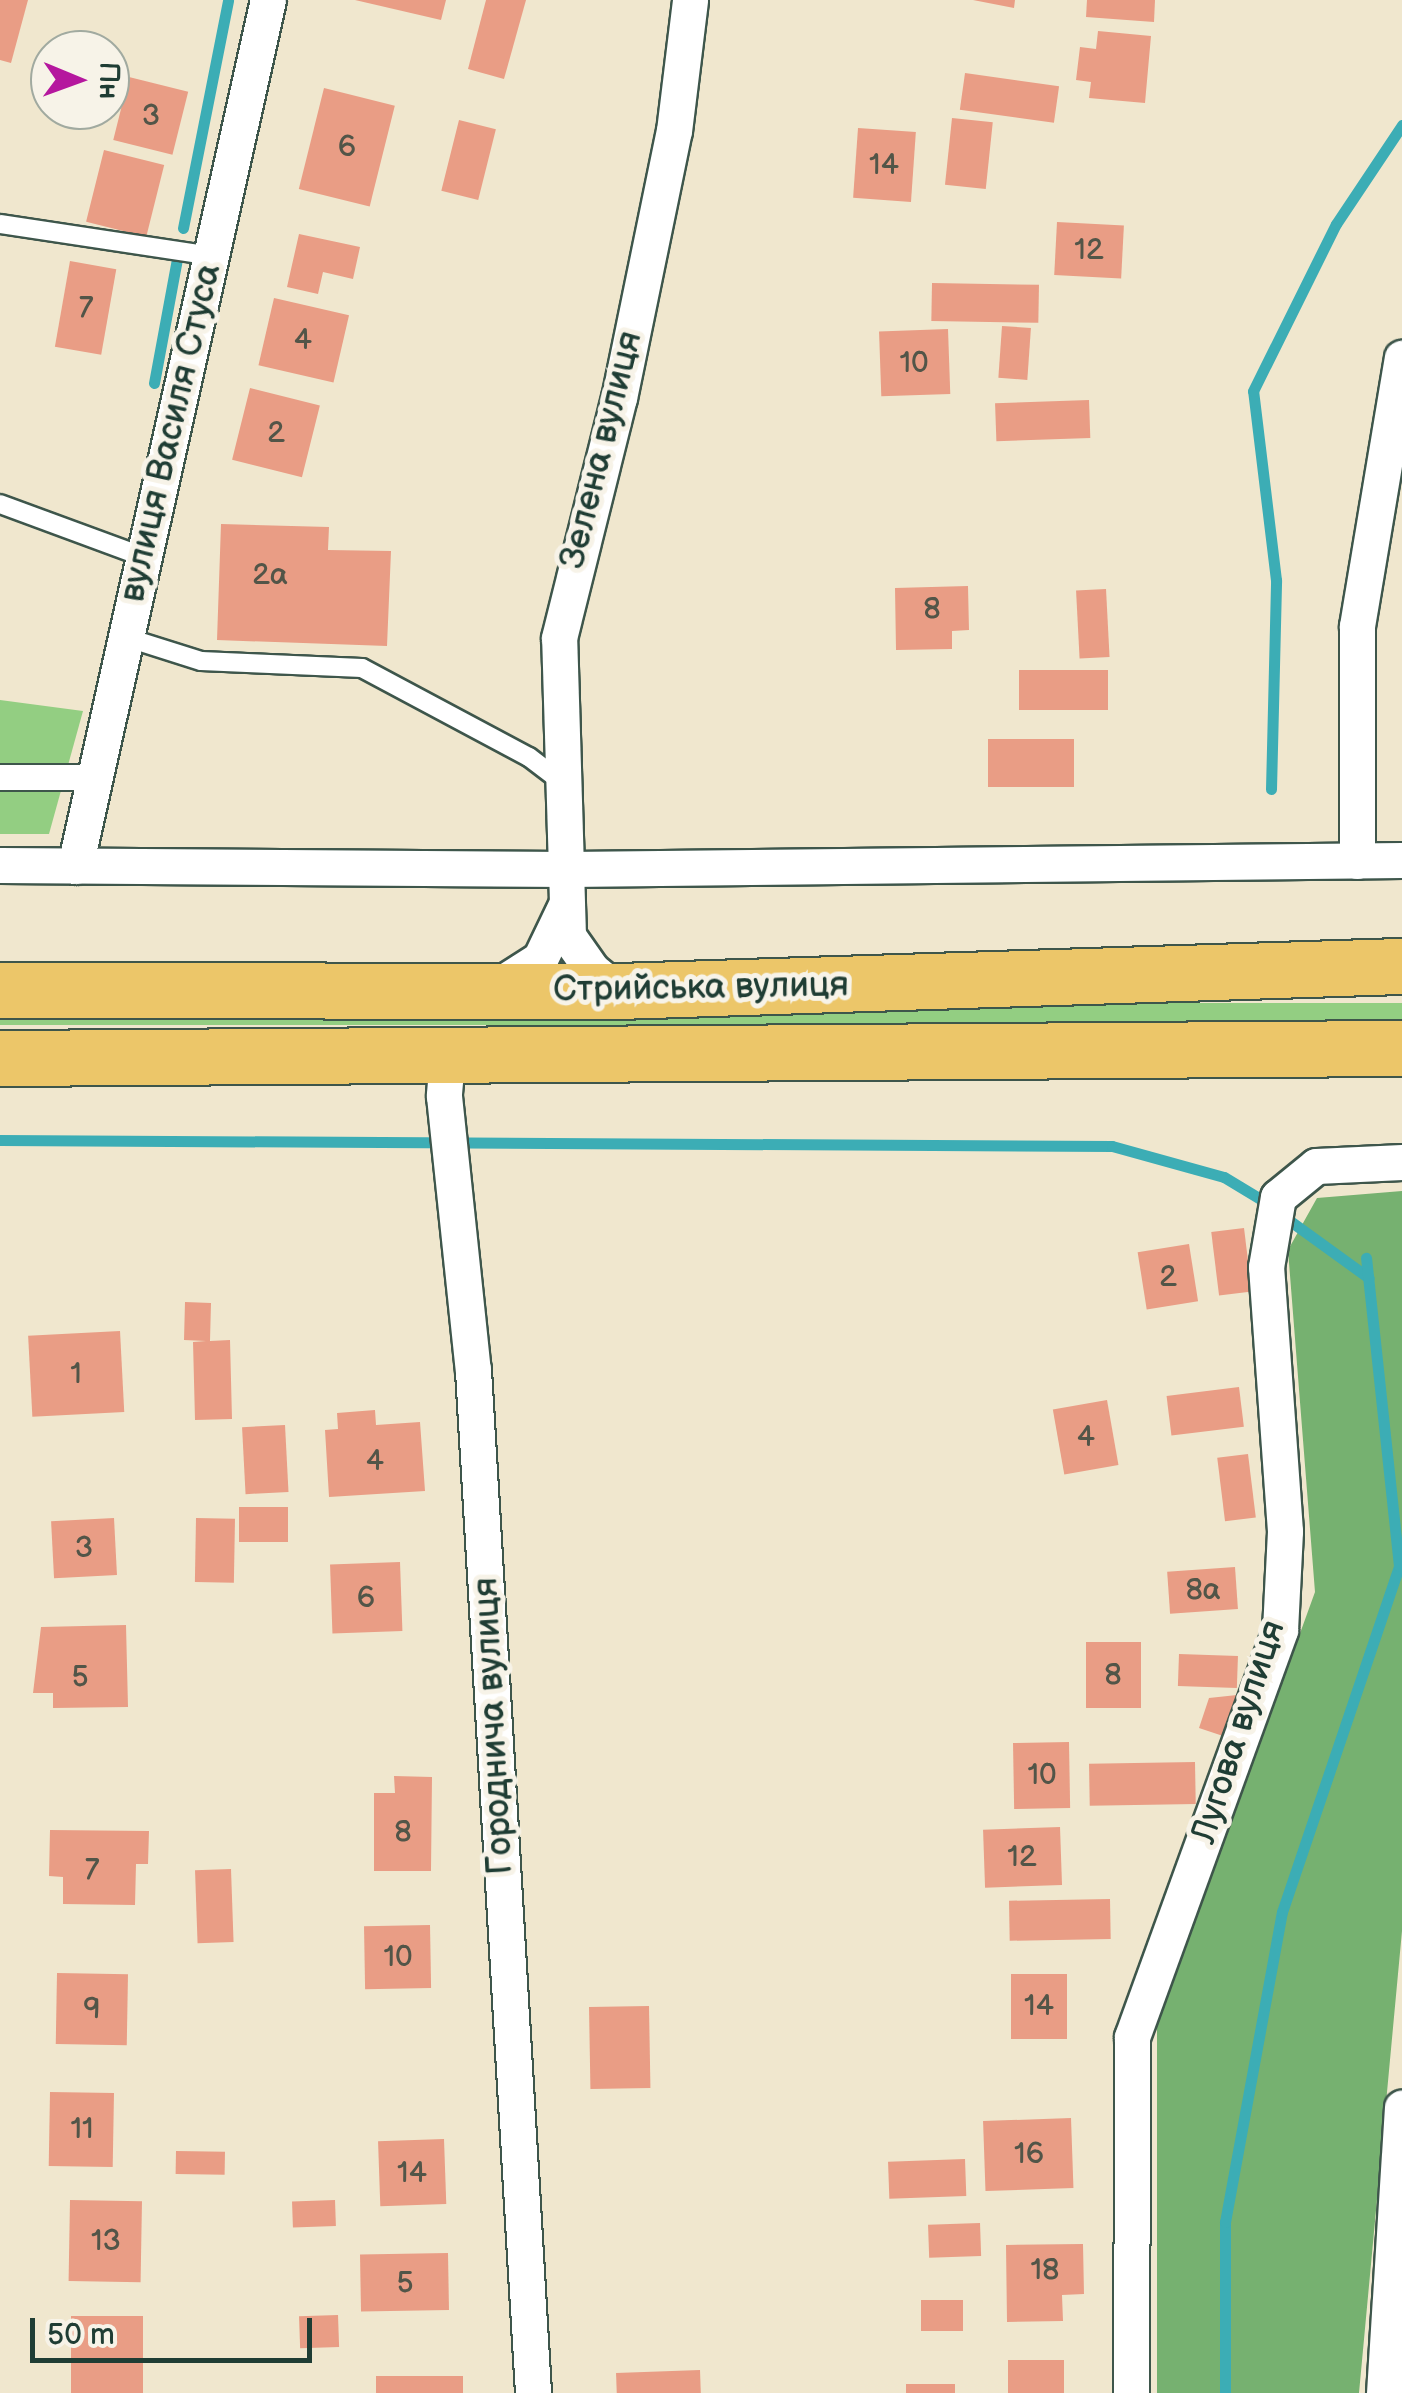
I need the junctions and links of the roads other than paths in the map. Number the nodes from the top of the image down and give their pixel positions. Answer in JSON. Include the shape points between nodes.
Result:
{"nodes":[{"id":1,"x":268,"y":0,"type":"edge"},
{"id":2,"x":690,"y":0,"type":"edge"},
{"id":3,"x":0,"y":224,"type":"edge"},
{"id":4,"x":211,"y":256,"type":"junction"},
{"id":5,"x":1402,"y":358,"type":"edge"},
{"id":6,"x":0,"y":504,"type":"edge"},
{"id":7,"x":144,"y":557,"type":"junction"},
{"id":8,"x":125,"y":637,"type":"junction"},
{"id":9,"x":0,"y":777,"type":"edge"},
{"id":10,"x":94,"y":777,"type":"junction"},
{"id":11,"x":564,"y":783,"type":"junction"},
{"id":12,"x":1402,"y":860,"type":"edge"},
{"id":13,"x":1357,"y":861,"type":"junction"},
{"id":14,"x":0,"y":864,"type":"edge"},
{"id":15,"x":75,"y":866,"type":"junction"},
{"id":16,"x":567,"y":887,"type":"junction"},
{"id":17,"x":1402,"y":966,"type":"edge"},
{"id":18,"x":0,"y":990,"type":"edge"},
{"id":19,"x":487,"y":991,"type":"junction"},
{"id":20,"x":618,"y":991,"type":"junction"},
{"id":21,"x":1402,"y":1048,"type":"edge"},
{"id":22,"x":0,"y":1058,"type":"edge"},
{"id":23,"x":447,"y":1060,"type":"junction"},
{"id":24,"x":1402,"y":1162,"type":"edge"},
{"id":25,"x":1402,"y":2108,"type":"edge"},
{"id":26,"x":533,"y":2393,"type":"edge"},
{"id":27,"x":1131,"y":2393,"type":"edge"},
{"id":28,"x":1384,"y":2393,"type":"edge"}],
"edges":[{"from":1,"to":4,"type":"street","name":"вулиця Василя Стуса"},
{"from":2,"to":11,"type":"street","name":"Зелена вулиця","via":[[674,130],[623,379],[562,616],[557,680]]},
{"from":3,"to":4,"type":"lane"},
{"from":4,"to":7,"type":"street","name":"вулиця Василя Стуса"},
{"from":5,"to":13,"type":"street","via":[[1357,626]]},
{"from":6,"to":7,"type":"lane"},
{"from":7,"to":8,"type":"street","name":"вулиця Василя Стуса"},
{"from":8,"to":10,"type":"street","name":"вулиця Василя Стуса"},
{"from":8,"to":11,"type":"lane","via":[[201,661],[362,668],[529,757]]},
{"from":9,"to":10,"type":"street"},
{"from":10,"to":15,"type":"street","name":"вулиця Василя Стуса"},
{"from":11,"to":16,"type":"street","name":"Зелена вулиця"},
{"from":12,"to":13,"type":"street"},
{"from":13,"to":16,"type":"street"},
{"from":14,"to":15,"type":"street"},
{"from":15,"to":16,"type":"street"},
{"from":16,"to":19,"type":"street","name":"Зелена вулиця","via":[[540,960]]},
{"from":16,"to":20,"type":"street","name":"Зелена вулиця","via":[[576,952]]},
{"from":17,"to":20,"type":"highway","name":"Стрийська вулиця"},
{"from":18,"to":19,"type":"highway","name":"Стрийська вулиця"},
{"from":19,"to":20,"type":"highway","name":"Стрийська вулиця"},
{"from":21,"to":23,"type":"highway","name":"Стрийська вулиця"},
{"from":22,"to":23,"type":"highway","name":"Стрийська вулиця"},
{"from":23,"to":26,"type":"street","name":"Городнича вулиця","via":[[448,1137],[473,1370]]},
{"from":24,"to":27,"type":"street","name":"Лугова вулиця","via":[[1316,1166],[1278,1198],[1266,1266],[1285,1531],[1280,1630],[1132,2037]]},
{"from":25,"to":28,"type":"street"}]}
